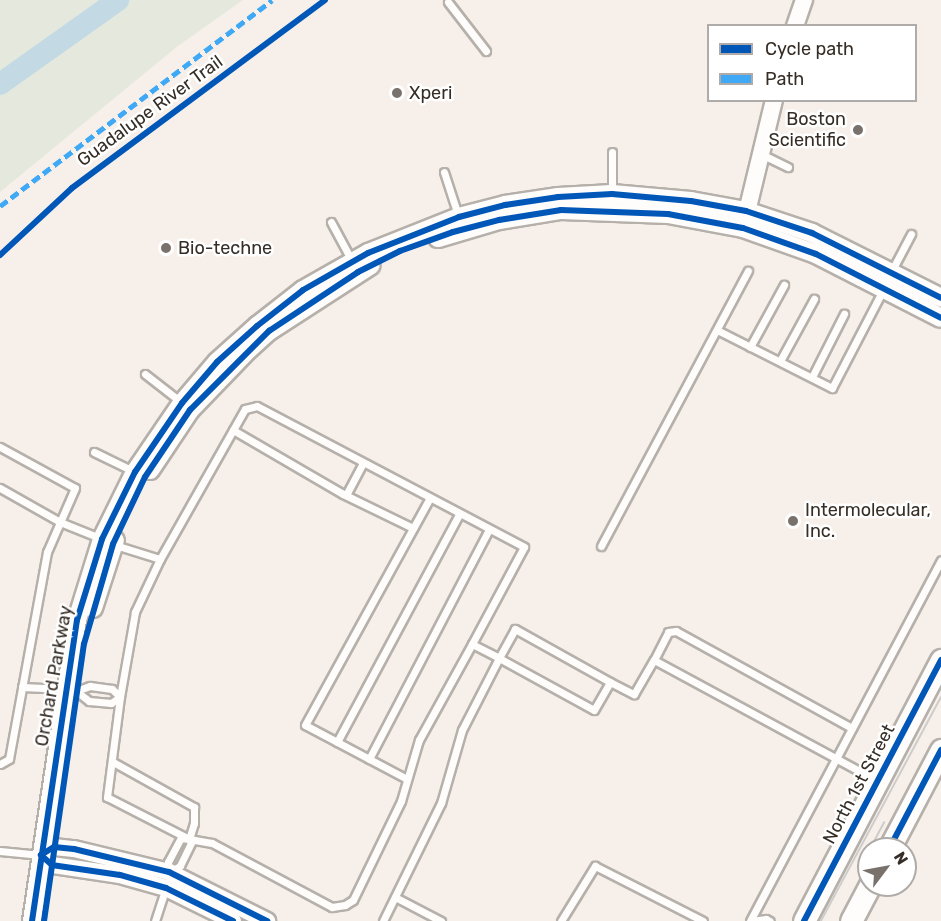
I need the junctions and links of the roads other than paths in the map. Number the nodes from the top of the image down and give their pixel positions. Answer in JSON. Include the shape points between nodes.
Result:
{"nodes":[{"id":1,"x":804,"y":0,"type":"edge"},
{"id":2,"x":448,"y":2,"type":"dead end"},
{"id":3,"x":796,"y":24,"type":"edge"},
{"id":4,"x":486,"y":51,"type":"dead end"},
{"id":5,"x":774,"y":102,"type":"edge"},
{"id":6,"x":612,"y":152,"type":"dead end"},
{"id":7,"x":761,"y":154,"type":"junction"},
{"id":8,"x":788,"y":167,"type":"dead end"},
{"id":9,"x":444,"y":172,"type":"dead end"},
{"id":10,"x":612,"y":202,"type":"junction"},
{"id":11,"x":745,"y":219,"type":"junction"},
{"id":12,"x":331,"y":222,"type":"dead end"},
{"id":13,"x":456,"y":225,"type":"junction"},
{"id":14,"x":911,"y":234,"type":"dead end"},
{"id":15,"x":355,"y":266,"type":"junction"},
{"id":16,"x":748,"y":271,"type":"dead end"},
{"id":17,"x":888,"y":280,"type":"junction"},
{"id":18,"x":784,"y":285,"type":"dead end"},
{"id":19,"x":814,"y":298,"type":"dead end"},
{"id":20,"x":941,"y":298,"type":"edge"},
{"id":21,"x":844,"y":314,"type":"dead end"},
{"id":22,"x":941,"y":318,"type":"edge"},
{"id":23,"x":717,"y":330,"type":"junction"},
{"id":24,"x":750,"y":346,"type":"junction"},
{"id":25,"x":780,"y":360,"type":"junction"},
{"id":26,"x":146,"y":374,"type":"dead end"},
{"id":27,"x":812,"y":377,"type":"junction"},
{"id":28,"x":186,"y":406,"type":"junction"},
{"id":29,"x":233,"y":430,"type":"junction"},
{"id":30,"x":0,"y":447,"type":"edge"},
{"id":31,"x":94,"y":452,"type":"dead end"},
{"id":32,"x":363,"y":463,"type":"junction"},
{"id":33,"x":135,"y":472,"type":"junction"},
{"id":34,"x":0,"y":488,"type":"edge"},
{"id":35,"x":346,"y":495,"type":"junction"},
{"id":36,"x":430,"y":498,"type":"junction"},
{"id":37,"x":459,"y":513,"type":"junction"},
{"id":38,"x":60,"y":522,"type":"junction"},
{"id":39,"x":414,"y":528,"type":"junction"},
{"id":40,"x":489,"y":529,"type":"junction"},
{"id":41,"x":107,"y":542,"type":"junction"},
{"id":42,"x":601,"y":546,"type":"dead end"},
{"id":43,"x":160,"y":559,"type":"junction"},
{"id":44,"x":941,"y":560,"type":"edge"},
{"id":45,"x":472,"y":644,"type":"junction"},
{"id":46,"x":499,"y":658,"type":"junction"},
{"id":47,"x":654,"y":660,"type":"junction"},
{"id":48,"x":941,"y":660,"type":"edge"},
{"id":49,"x":609,"y":682,"type":"junction"},
{"id":50,"x":22,"y":687,"type":"junction"},
{"id":51,"x":70,"y":690,"type":"junction"},
{"id":52,"x":120,"y":696,"type":"junction"},
{"id":53,"x":852,"y":728,"type":"junction"},
{"id":54,"x":337,"y":742,"type":"junction"},
{"id":55,"x":941,"y":750,"type":"edge"},
{"id":56,"x":369,"y":759,"type":"junction"},
{"id":57,"x":835,"y":759,"type":"junction"},
{"id":58,"x":113,"y":762,"type":"junction"},
{"id":59,"x":0,"y":764,"type":"edge"},
{"id":60,"x":407,"y":779,"type":"junction"},
{"id":61,"x":941,"y":780,"type":"edge"},
{"id":62,"x":878,"y":781,"type":"junction"},
{"id":63,"x":913,"y":803,"type":"junction"},
{"id":64,"x":895,"y":837,"type":"edge"},
{"id":65,"x":189,"y":839,"type":"junction"},
{"id":66,"x":0,"y":850,"type":"edge"},
{"id":67,"x":49,"y":856,"type":"junction"},
{"id":68,"x":168,"y":880,"type":"junction"},
{"id":69,"x":395,"y":897,"type":"junction"},
{"id":70,"x":863,"y":897,"type":"edge"},
{"id":71,"x":560,"y":920,"type":"edge"},
{"id":72,"x":751,"y":920,"type":"edge"},
{"id":73,"x":32,"y":921,"type":"edge"},
{"id":74,"x":44,"y":921,"type":"edge"},
{"id":75,"x":155,"y":921,"type":"edge"},
{"id":76,"x":233,"y":921,"type":"edge"},
{"id":77,"x":267,"y":921,"type":"edge"},
{"id":78,"x":382,"y":921,"type":"edge"},
{"id":79,"x":441,"y":921,"type":"edge"},
{"id":80,"x":703,"y":921,"type":"edge"},
{"id":81,"x":770,"y":921,"type":"edge"},
{"id":82,"x":804,"y":921,"type":"edge"},
{"id":83,"x":850,"y":921,"type":"edge"}],
"edges":[{"from":1,"to":3,"type":"street"},
{"from":2,"to":4,"type":"lane"},
{"from":5,"to":7,"type":"street"},
{"from":6,"to":10,"type":"lane"},
{"from":7,"to":8,"type":"lane"},
{"from":7,"to":11,"type":"street"},
{"from":9,"to":13,"type":"lane"},
{"from":10,"to":11,"type":"main road","name":"Orchard Parkway","via":[[668,214]]},
{"from":10,"to":13,"type":"main road","name":"Orchard Parkway","via":[[558,197],[505,205]]},
{"from":11,"to":17,"type":"main road","name":"Orchard Parkway","via":[[812,233]]},
{"from":12,"to":15,"type":"lane"},
{"from":13,"to":15,"type":"main road","name":"Orchard Parkway"},
{"from":14,"to":17,"type":"lane"},
{"from":15,"to":28,"type":"main road","name":"Orchard Parkway","via":[[303,290],[257,326],[217,362]]},
{"from":16,"to":23,"type":"lane"},
{"from":17,"to":20,"type":"main road","name":"Orchard Parkway"},
{"from":17,"to":22,"type":"main road","name":"Orchard Parkway"},
{"from":17,"to":27,"type":"lane","via":[[832,388]]},
{"from":18,"to":24,"type":"lane"},
{"from":19,"to":25,"type":"lane"},
{"from":21,"to":27,"type":"lane"},
{"from":23,"to":24,"type":"lane"},
{"from":23,"to":42,"type":"lane"},
{"from":24,"to":25,"type":"lane"},
{"from":25,"to":27,"type":"lane"},
{"from":26,"to":28,"type":"lane"},
{"from":28,"to":33,"type":"main road","name":"Orchard Parkway"},
{"from":28,"to":41,"type":"main road","name":"Orchard Parkway"},
{"from":29,"to":32,"type":"lane","via":[[245,409],[257,406]]},
{"from":29,"to":35,"type":"lane"},
{"from":29,"to":43,"type":"lane"},
{"from":30,"to":38,"type":"lane","via":[[75,488]]},
{"from":31,"to":33,"type":"lane"},
{"from":32,"to":35,"type":"lane"},
{"from":32,"to":36,"type":"lane"},
{"from":33,"to":41,"type":"main road","name":"Orchard Parkway"},
{"from":34,"to":38,"type":"lane"},
{"from":35,"to":39,"type":"lane"},
{"from":36,"to":37,"type":"lane"},
{"from":36,"to":39,"type":"lane"},
{"from":37,"to":40,"type":"lane"},
{"from":37,"to":54,"type":"lane"},
{"from":38,"to":41,"type":"lane"},
{"from":38,"to":50,"type":"lane","via":[[47,552]]},
{"from":39,"to":54,"type":"lane","via":[[305,725]]},
{"from":40,"to":45,"type":"lane","via":[[524,547]]},
{"from":40,"to":56,"type":"lane"},
{"from":41,"to":43,"type":"lane"},
{"from":41,"to":51,"type":"main road","name":"Orchard Parkway"},
{"from":43,"to":52,"type":"lane","via":[[135,612]]},
{"from":44,"to":53,"type":"lane"},
{"from":45,"to":46,"type":"lane"},
{"from":45,"to":60,"type":"lane","via":[[419,740]]},
{"from":46,"to":49,"type":"lane","via":[[594,710]]},
{"from":46,"to":49,"type":"lane","via":[[515,629]]},
{"from":46,"to":69,"type":"lane","via":[[462,730],[441,803]]},
{"from":47,"to":49,"type":"lane","via":[[634,694]]},
{"from":47,"to":53,"type":"lane","via":[[669,632],[676,631]]},
{"from":47,"to":57,"type":"lane"},
{"from":48,"to":62,"type":"main road","name":"North 1st Street"},
{"from":50,"to":51,"type":"lane"},
{"from":50,"to":59,"type":"lane","via":[[9,759]]},
{"from":51,"to":52,"type":"lane","via":[[90,686],[112,689]]},
{"from":51,"to":52,"type":"lane","via":[[89,701],[111,703]]},
{"from":51,"to":67,"type":"main road","name":"Orchard Parkway"},
{"from":52,"to":58,"type":"lane"},
{"from":53,"to":57,"type":"lane"},
{"from":54,"to":56,"type":"lane"},
{"from":55,"to":63,"type":"main road"},
{"from":56,"to":60,"type":"lane"},
{"from":57,"to":62,"type":"lane"},
{"from":57,"to":72,"type":"lane"},
{"from":58,"to":65,"type":"lane","via":[[194,807]]},
{"from":58,"to":65,"type":"lane","via":[[107,797]]},
{"from":60,"to":65,"type":"lane","via":[[392,821],[353,900],[345,905],[332,907],[212,843]]},
{"from":61,"to":63,"type":"main road"},
{"from":62,"to":82,"type":"main road","name":"North 1st Street"},
{"from":63,"to":64,"type":"main road"},
{"from":65,"to":68,"type":"lane","via":[[191,843],[180,866]]},
{"from":65,"to":68,"type":"lane","via":[[181,838],[168,862]]},
{"from":66,"to":67,"type":"lane"},
{"from":67,"to":68,"type":"street","via":[[120,874]]},
{"from":67,"to":73,"type":"main road","name":"Orchard Parkway"},
{"from":67,"to":74,"type":"main road","name":"Orchard Parkway"},
{"from":68,"to":75,"type":"lane"},
{"from":68,"to":76,"type":"street"},
{"from":68,"to":77,"type":"street"},
{"from":69,"to":78,"type":"lane"},
{"from":69,"to":79,"type":"lane"},
{"from":70,"to":83,"type":"main road"},
{"from":71,"to":80,"type":"lane","via":[[595,866]]},
{"from":72,"to":81,"type":"lane"}]}
